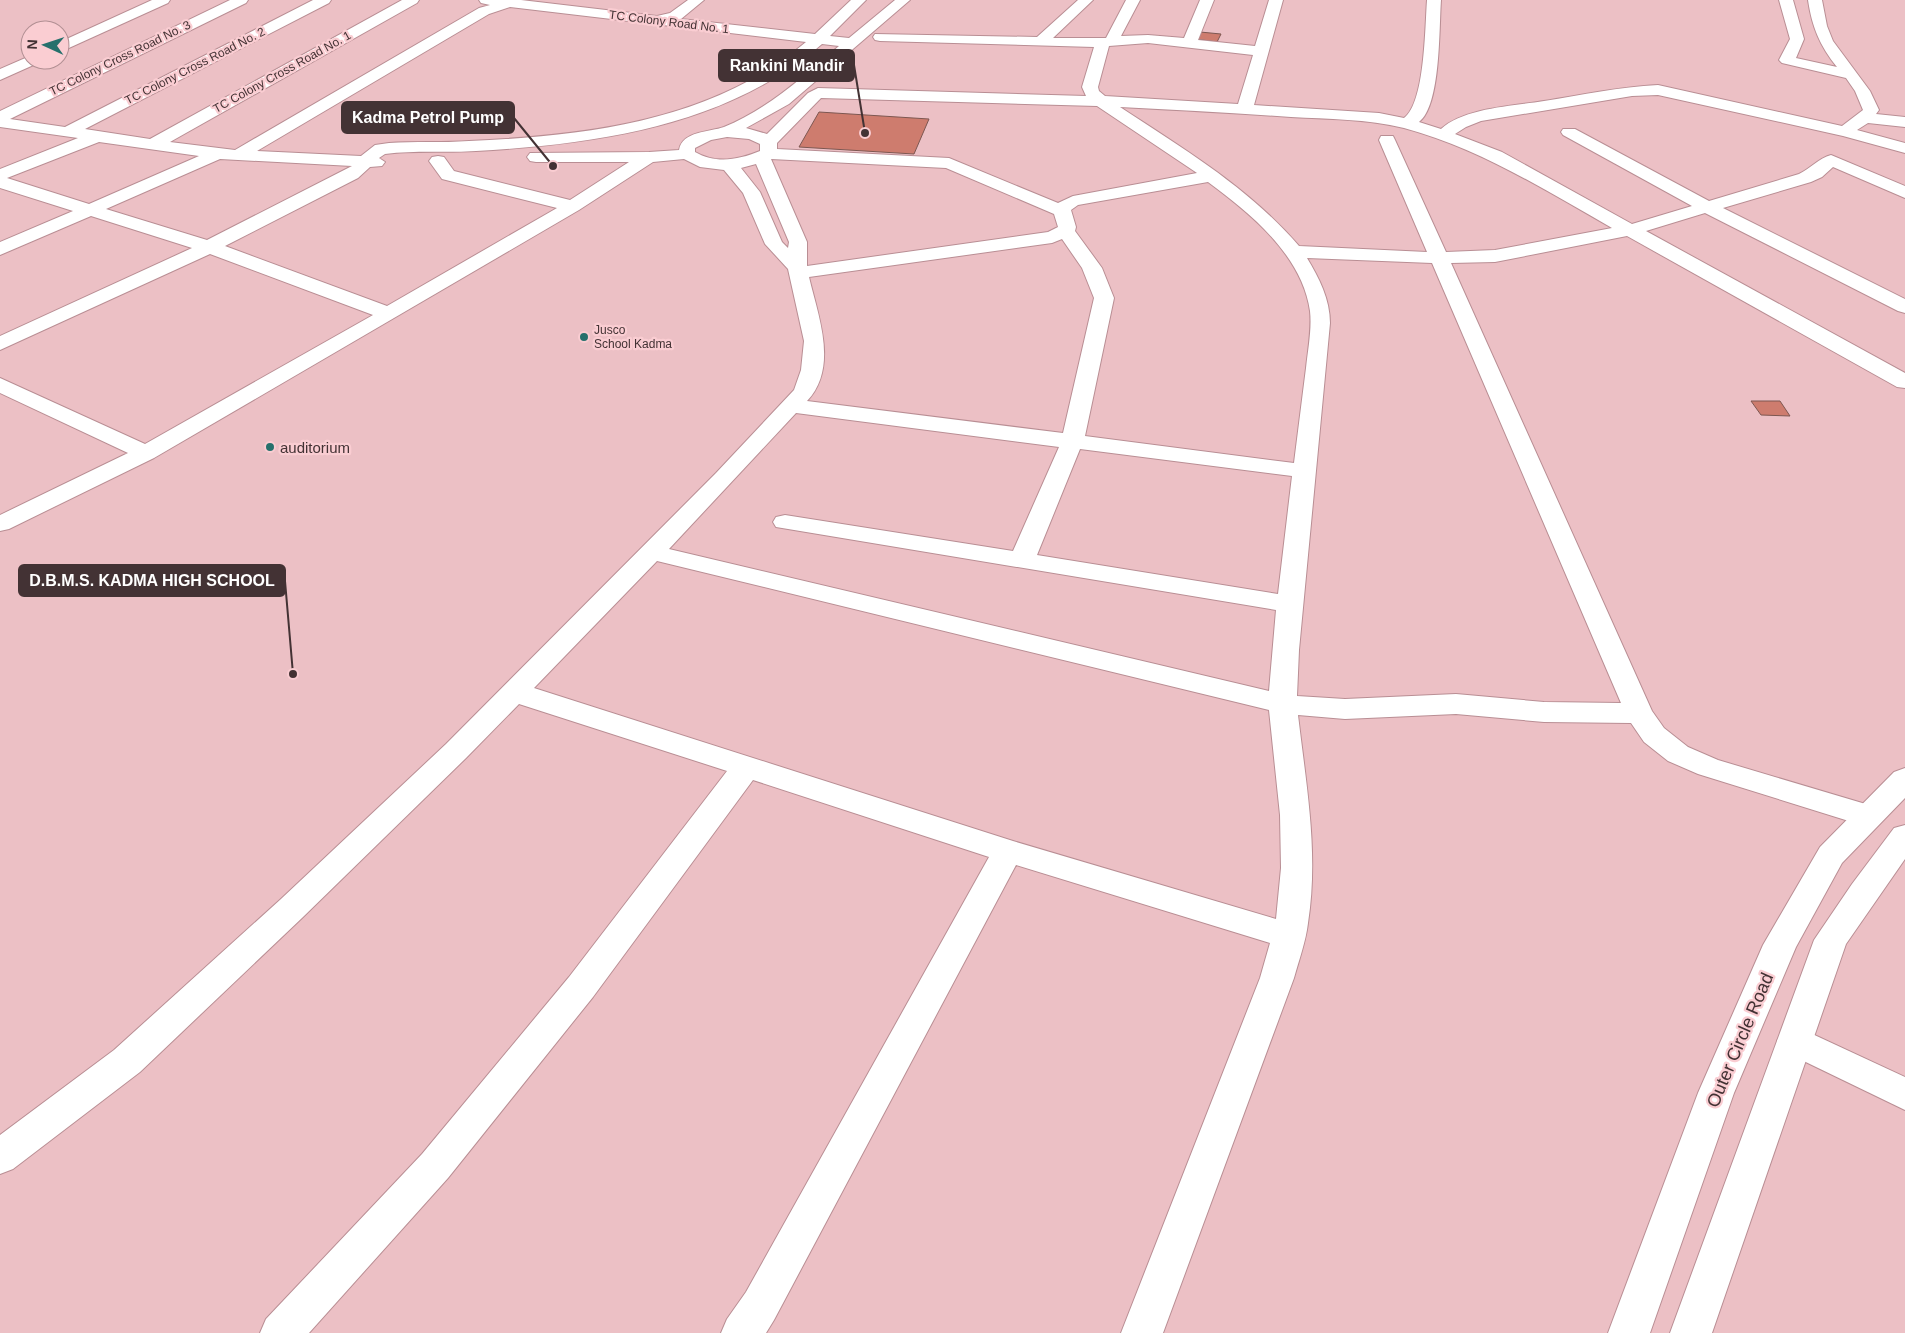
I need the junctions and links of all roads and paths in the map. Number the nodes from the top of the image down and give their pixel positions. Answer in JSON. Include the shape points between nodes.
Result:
{"nodes":[{"id":1,"x":163,"y":0,"type":"edge"},
{"id":2,"x":241,"y":0,"type":"edge"},
{"id":3,"x":324,"y":0,"type":"edge"},
{"id":4,"x":412,"y":0,"type":"edge"},
{"id":5,"x":486,"y":0,"type":"edge"},
{"id":6,"x":697,"y":0,"type":"edge"},
{"id":7,"x":859,"y":0,"type":"edge"},
{"id":8,"x":1086,"y":0,"type":"edge"},
{"id":9,"x":1133,"y":0,"type":"edge"},
{"id":10,"x":1207,"y":0,"type":"edge"},
{"id":11,"x":1276,"y":0,"type":"edge"},
{"id":12,"x":1434,"y":0,"type":"edge"},
{"id":13,"x":1786,"y":0,"type":"edge"},
{"id":14,"x":1815,"y":0,"type":"edge"},
{"id":15,"x":513,"y":1,"type":"edge"},
{"id":16,"x":909,"y":3,"type":"edge"},
{"id":17,"x":657,"y":20,"type":"junction"},
{"id":18,"x":880,"y":36,"type":"junction"},
{"id":19,"x":819,"y":39,"type":"junction"},
{"id":20,"x":1041,"y":42,"type":"junction"},
{"id":21,"x":1107,"y":42,"type":"junction"},
{"id":22,"x":70,"y":43,"type":"edge"},
{"id":23,"x":852,"y":43,"type":"junction"},
{"id":24,"x":1189,"y":43,"type":"junction"},
{"id":25,"x":1261,"y":51,"type":"junction"},
{"id":26,"x":853,"y":62,"type":"dead end"},
{"id":27,"x":20,"y":66,"type":"edge"},
{"id":28,"x":0,"y":75,"type":"edge"},
{"id":29,"x":1852,"y":75,"type":"junction"},
{"id":30,"x":833,"y":79,"type":"dead end"},
{"id":31,"x":818,"y":93,"type":"junction"},
{"id":32,"x":1103,"y":101,"type":"junction"},
{"id":33,"x":1245,"y":108,"type":"junction"},
{"id":34,"x":0,"y":116,"type":"edge"},
{"id":35,"x":1867,"y":118,"type":"junction"},
{"id":36,"x":0,"y":122,"type":"edge"},
{"id":37,"x":1905,"y":122,"type":"edge"},
{"id":38,"x":1407,"y":124,"type":"junction"},
{"id":39,"x":67,"y":132,"type":"junction"},
{"id":40,"x":727,"y":132,"type":"junction"},
{"id":41,"x":1569,"y":132,"type":"dead end"},
{"id":42,"x":1846,"y":132,"type":"junction"},
{"id":43,"x":1444,"y":135,"type":"junction"},
{"id":44,"x":97,"y":136,"type":"junction"},
{"id":45,"x":1387,"y":140,"type":"dead end"},
{"id":46,"x":152,"y":144,"type":"junction"},
{"id":47,"x":691,"y":147,"type":"junction"},
{"id":48,"x":1905,"y":148,"type":"edge"},
{"id":49,"x":766,"y":151,"type":"junction"},
{"id":50,"x":218,"y":154,"type":"junction"},
{"id":51,"x":238,"y":155,"type":"junction"},
{"id":52,"x":561,"y":156,"type":"junction"},
{"id":53,"x":649,"y":158,"type":"junction"},
{"id":54,"x":438,"y":161,"type":"junction"},
{"id":55,"x":366,"y":162,"type":"junction"},
{"id":56,"x":729,"y":165,"type":"junction"},
{"id":57,"x":0,"y":175,"type":"edge"},
{"id":58,"x":1210,"y":176,"type":"junction"},
{"id":59,"x":0,"y":182,"type":"edge"},
{"id":60,"x":1905,"y":193,"type":"edge"},
{"id":61,"x":573,"y":206,"type":"junction"},
{"id":62,"x":1707,"y":207,"type":"junction"},
{"id":63,"x":92,"y":209,"type":"junction"},
{"id":64,"x":1064,"y":221,"type":"junction"},
{"id":65,"x":1630,"y":230,"type":"junction"},
{"id":66,"x":209,"y":247,"type":"junction"},
{"id":67,"x":0,"y":249,"type":"edge"},
{"id":68,"x":1294,"y":252,"type":"junction"},
{"id":69,"x":1439,"y":258,"type":"junction"},
{"id":70,"x":798,"y":270,"type":"junction"},
{"id":71,"x":1905,"y":307,"type":"edge"},
{"id":72,"x":389,"y":314,"type":"junction"},
{"id":73,"x":0,"y":344,"type":"edge"},
{"id":74,"x":1905,"y":382,"type":"edge"},
{"id":75,"x":0,"y":385,"type":"edge"},
{"id":76,"x":791,"y":406,"type":"junction"},
{"id":77,"x":1072,"y":442,"type":"junction"},
{"id":78,"x":146,"y":453,"type":"junction"},
{"id":79,"x":1305,"y":471,"type":"junction"},
{"id":80,"x":784,"y":522,"type":"dead end"},
{"id":81,"x":0,"y":524,"type":"edge"},
{"id":82,"x":651,"y":552,"type":"junction"},
{"id":83,"x":1022,"y":560,"type":"junction"},
{"id":84,"x":1292,"y":604,"type":"junction"},
{"id":85,"x":514,"y":692,"type":"junction"},
{"id":86,"x":1282,"y":704,"type":"junction"},
{"id":87,"x":1639,"y":713,"type":"junction"},
{"id":88,"x":747,"y":767,"type":"junction"},
{"id":89,"x":1905,"y":778,"type":"edge"},
{"id":90,"x":1868,"y":816,"type":"junction"},
{"id":91,"x":1905,"y":836,"type":"edge"},
{"id":92,"x":1008,"y":850,"type":"junction"},
{"id":93,"x":1289,"y":936,"type":"junction"},
{"id":94,"x":1795,"y":1041,"type":"junction"},
{"id":95,"x":1905,"y":1094,"type":"edge"},
{"id":96,"x":0,"y":1157,"type":"edge"},
{"id":97,"x":280,"y":1333,"type":"edge"},
{"id":98,"x":742,"y":1333,"type":"edge"},
{"id":99,"x":1142,"y":1333,"type":"edge"},
{"id":100,"x":1629,"y":1333,"type":"edge"},
{"id":101,"x":1691,"y":1333,"type":"edge"}],
"edges":[{"from":1,"to":22,"type":"street"},
{"from":2,"to":34,"type":"street","name":"TC Colony Cross Road No. 3"},
{"from":3,"to":39,"type":"street","name":"TC Colony Cross Road No. 2"},
{"from":4,"to":46,"type":"street","name":"TC Colony Cross Road No. 1"},
{"from":5,"to":15,"type":"street","name":"TC Colony Road No. 1"},
{"from":6,"to":17,"type":"street","via":[[675,16]]},
{"from":7,"to":19,"type":"street"},
{"from":8,"to":20,"type":"street"},
{"from":9,"to":21,"type":"street"},
{"from":10,"to":24,"type":"street"},
{"from":11,"to":25,"type":"street"},
{"from":12,"to":38,"type":"street","via":[[1428,84],[1419,115]]},
{"from":13,"to":29,"type":"street","via":[[1797,40],[1787,60]]},
{"from":14,"to":29,"type":"street","via":[[1818,24],[1826,42]]},
{"from":15,"to":17,"type":"street","name":"TC Colony Road No. 1"},
{"from":15,"to":51,"type":"street","via":[[484,11]]},
{"from":16,"to":18,"type":"street"},
{"from":16,"to":23,"type":"street"},
{"from":17,"to":19,"type":"street","name":"TC Colony Road No. 1"},
{"from":18,"to":20,"type":"street"},
{"from":18,"to":26,"type":"street"},
{"from":19,"to":23,"type":"street","name":"TC Colony Road No. 1"},
{"from":19,"to":55,"type":"street","via":[[773,74],[739,93],[690,112],[578,137],[459,147],[389,148],[375,152]]},
{"from":20,"to":21,"type":"street"},
{"from":21,"to":24,"type":"street","via":[[1148,39]]},
{"from":21,"to":32,"type":"street","via":[[1090,88]]},
{"from":23,"to":40,"type":"street","via":[[783,101]]},
{"from":24,"to":25,"type":"street"},
{"from":25,"to":33,"type":"street"},
{"from":27,"to":28,"type":"street"},
{"from":29,"to":35,"type":"street","via":[[1868,99],[1871,110]]},
{"from":30,"to":31,"type":"street"},
{"from":31,"to":32,"type":"street"},
{"from":31,"to":49,"type":"street"},
{"from":32,"to":33,"type":"street"},
{"from":32,"to":58,"type":"street"},
{"from":33,"to":38,"type":"street","via":[[1379,118]]},
{"from":35,"to":37,"type":"street"},
{"from":35,"to":42,"type":"street"},
{"from":36,"to":39,"type":"street"},
{"from":38,"to":43,"type":"street"},
{"from":39,"to":44,"type":"street"},
{"from":40,"to":47,"type":"street","via":[[709,134]]},
{"from":40,"to":49,"type":"street","via":[[760,136]]},
{"from":41,"to":62,"type":"street"},
{"from":42,"to":43,"type":"street","via":[[1677,93],[1645,90],[1479,118],[1459,123]]},
{"from":42,"to":48,"type":"street"},
{"from":43,"to":65,"type":"street","via":[[1496,156]]},
{"from":44,"to":46,"type":"street"},
{"from":44,"to":57,"type":"street"},
{"from":45,"to":69,"type":"street"},
{"from":46,"to":50,"type":"street"},
{"from":47,"to":52,"type":"street","via":[[617,147]]},
{"from":47,"to":53,"type":"street"},
{"from":47,"to":56,"type":"street","via":[[695,160]]},
{"from":49,"to":56,"type":"street","via":[[748,162]]},
{"from":49,"to":64,"type":"street","via":[[949,163]]},
{"from":49,"to":70,"type":"street","via":[[798,242]]},
{"from":50,"to":51,"type":"street"},
{"from":50,"to":63,"type":"street"},
{"from":51,"to":55,"type":"street"},
{"from":52,"to":53,"type":"street"},
{"from":52,"to":54,"type":"street"},
{"from":53,"to":61,"type":"street"},
{"from":54,"to":55,"type":"street"},
{"from":54,"to":61,"type":"street","via":[[448,175]]},
{"from":55,"to":66,"type":"street","via":[[352,174]]},
{"from":56,"to":70,"type":"street","via":[[751,192],[774,244]]},
{"from":58,"to":64,"type":"street","via":[[1073,201],[1065,205]]},
{"from":58,"to":68,"type":"street","via":[[1283,236]]},
{"from":59,"to":63,"type":"street"},
{"from":60,"to":62,"type":"street","via":[[1831,160],[1826,167],[1805,178]]},
{"from":61,"to":72,"type":"street"},
{"from":62,"to":65,"type":"street"},
{"from":62,"to":71,"type":"street"},
{"from":63,"to":66,"type":"street"},
{"from":63,"to":67,"type":"street"},
{"from":64,"to":70,"type":"street","via":[[1052,237]]},
{"from":64,"to":77,"type":"street","via":[[1092,268],[1104,298]]},
{"from":65,"to":69,"type":"street","via":[[1495,256]]},
{"from":65,"to":74,"type":"street"},
{"from":66,"to":72,"type":"street"},
{"from":66,"to":73,"type":"street"},
{"from":68,"to":69,"type":"street"},
{"from":68,"to":79,"type":"street","via":[[1306,270],[1320,307]]},
{"from":69,"to":87,"type":"street"},
{"from":70,"to":76,"type":"street","via":[[814,342],[812,370],[804,392]]},
{"from":72,"to":78,"type":"street"},
{"from":75,"to":78,"type":"street"},
{"from":76,"to":77,"type":"street"},
{"from":76,"to":82,"type":"street"},
{"from":77,"to":79,"type":"street"},
{"from":77,"to":83,"type":"street"},
{"from":78,"to":81,"type":"street"},
{"from":79,"to":84,"type":"street"},
{"from":80,"to":83,"type":"street"},
{"from":82,"to":85,"type":"street"},
{"from":82,"to":86,"type":"street"},
{"from":83,"to":84,"type":"street"},
{"from":84,"to":86,"type":"street"},
{"from":85,"to":88,"type":"street"},
{"from":85,"to":96,"type":"street","via":[[292,908],[127,1061]]},
{"from":86,"to":87,"type":"street","via":[[1345,709],[1456,704],[1544,712]]},
{"from":86,"to":93,"type":"street","via":[[1295,816],[1296,851]]},
{"from":87,"to":90,"type":"street","via":[[1654,735],[1678,754],[1708,767]]},
{"from":88,"to":92,"type":"street"},
{"from":88,"to":97,"type":"street","via":[[581,987],[435,1166]]},
{"from":89,"to":90,"type":"street","name":"Outer Circle Road"},
{"from":90,"to":100,"type":"street","name":"Outer Circle Road","via":[[1831,855],[1780,944],[1716,1093]]},
{"from":91,"to":94,"type":"street","via":[[1831,940]]},
{"from":92,"to":93,"type":"street"},
{"from":92,"to":98,"type":"street","via":[[760,1306]]},
{"from":93,"to":99,"type":"street","via":[[1277,978]]},
{"from":94,"to":95,"type":"street"},
{"from":94,"to":101,"type":"street"}]}
